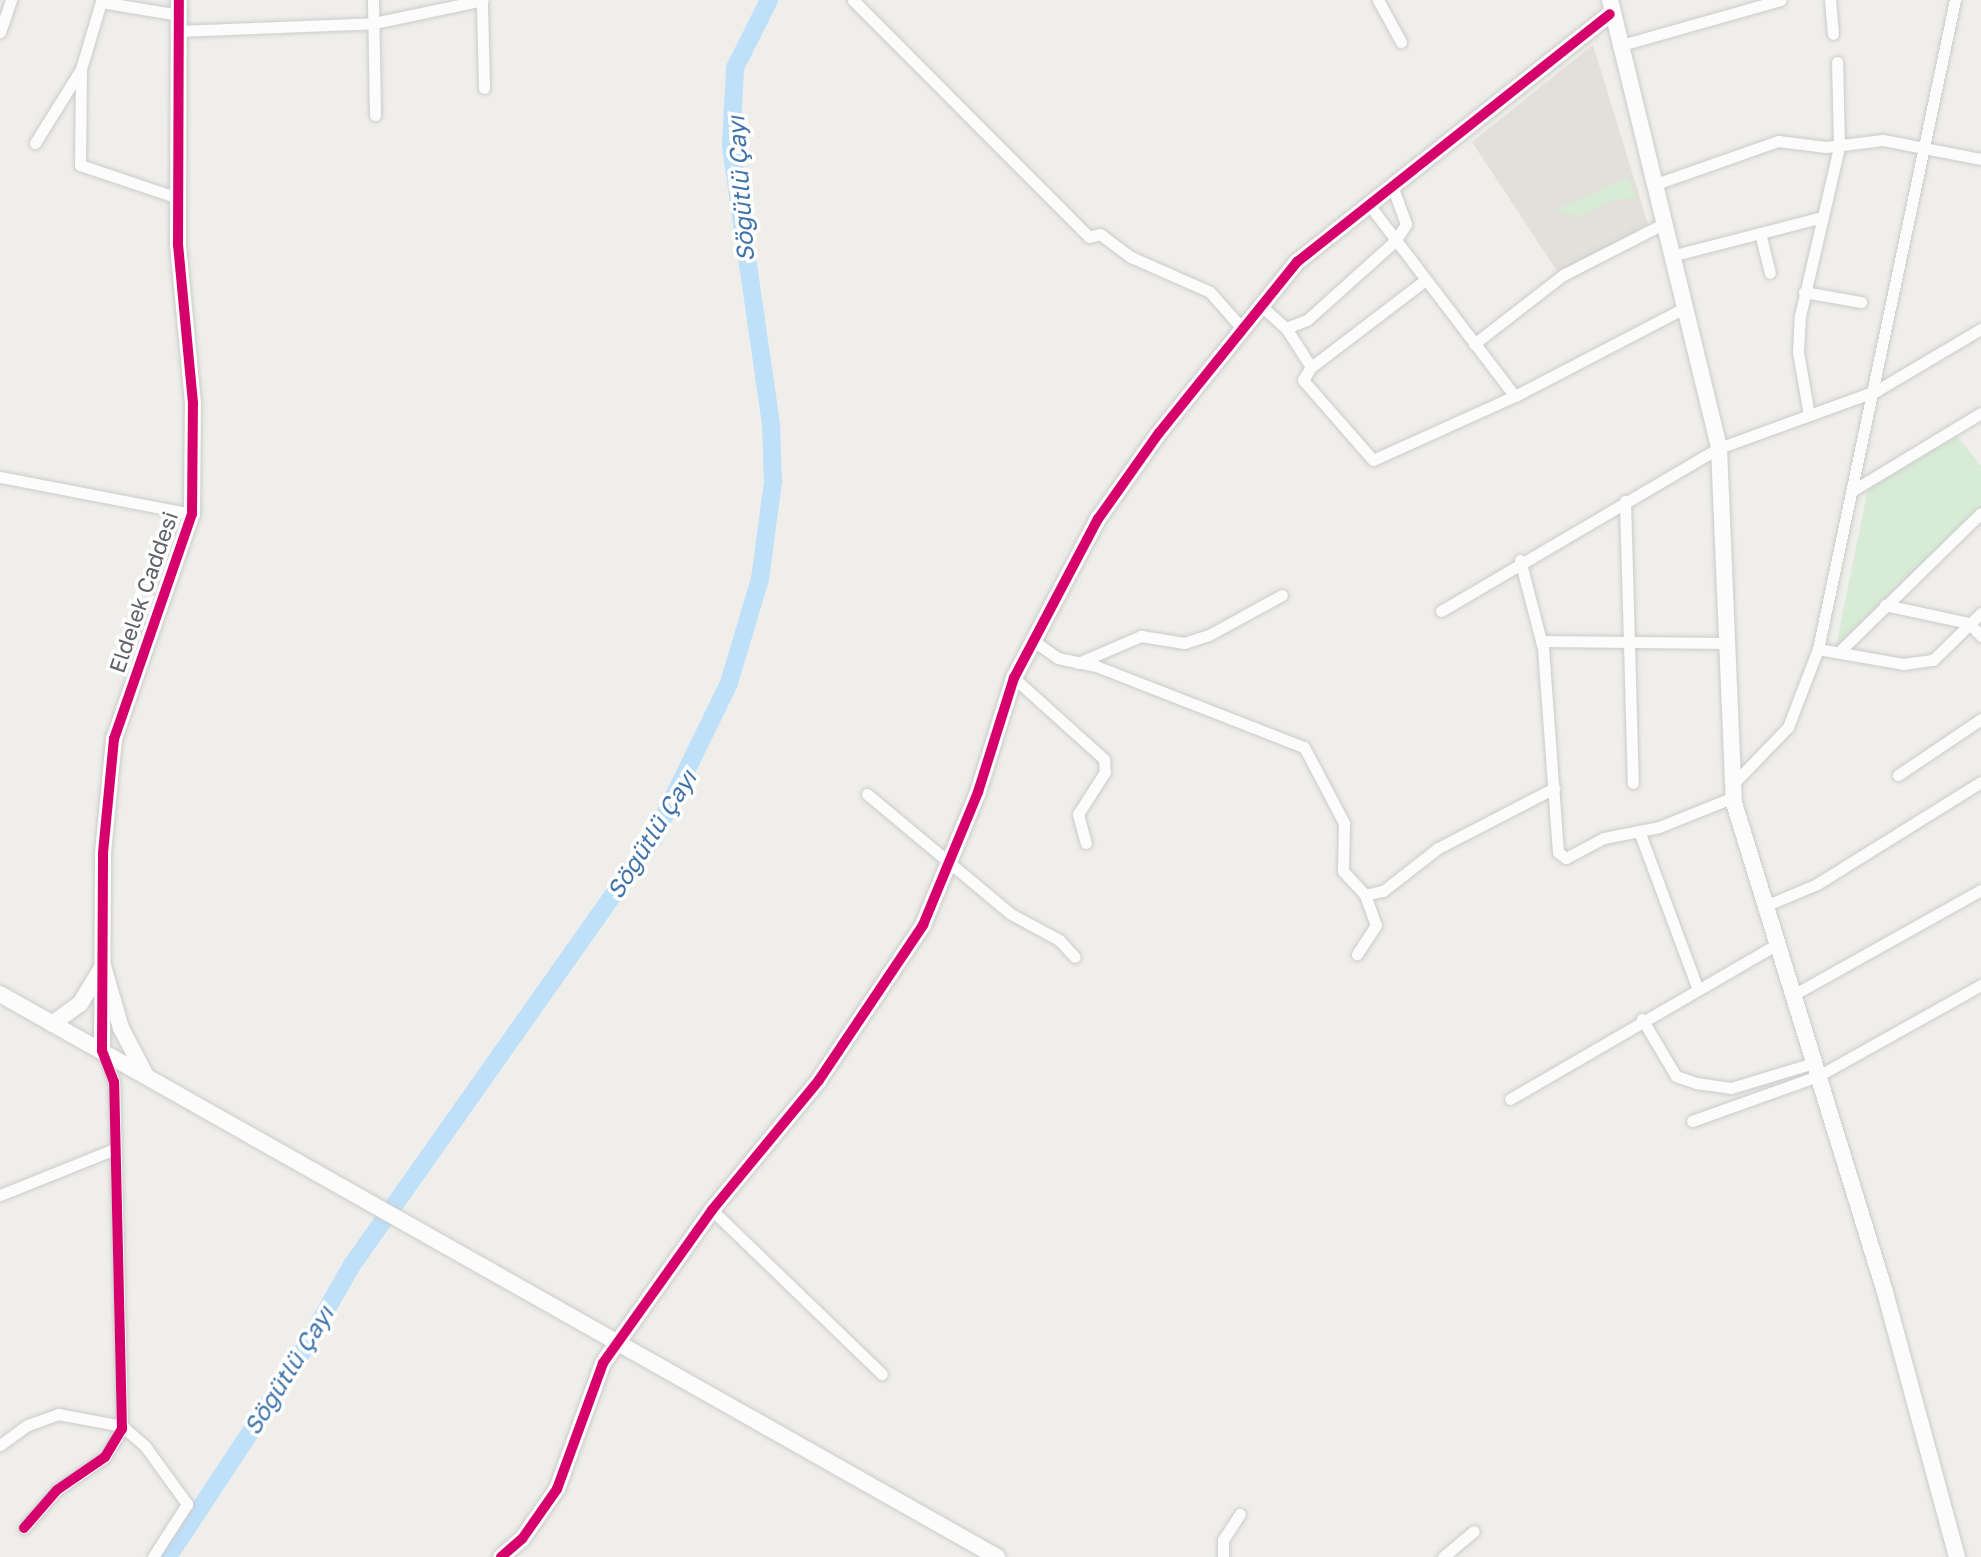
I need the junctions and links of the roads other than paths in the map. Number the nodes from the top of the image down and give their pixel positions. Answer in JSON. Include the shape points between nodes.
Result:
{"nodes":[{"id":1,"x":11,"y":0,"type":"edge"},
{"id":2,"x":373,"y":0,"type":"edge"},
{"id":3,"x":853,"y":0,"type":"edge"},
{"id":4,"x":1378,"y":0,"type":"edge"},
{"id":5,"x":1781,"y":0,"type":"edge"},
{"id":6,"x":1830,"y":0,"type":"edge"},
{"id":7,"x":1955,"y":0,"type":"edge"},
{"id":8,"x":97,"y":1,"type":"edge"},
{"id":9,"x":482,"y":2,"type":"edge"},
{"id":10,"x":1748,"y":5,"type":"edge"},
{"id":11,"x":1610,"y":7,"type":"edge"},
{"id":12,"x":179,"y":15,"type":"edge"},
{"id":13,"x":374,"y":23,"type":"junction"},
{"id":14,"x":0,"y":32,"type":"edge"},
{"id":15,"x":1833,"y":34,"type":"dead end"},
{"id":16,"x":1401,"y":42,"type":"dead end"},
{"id":17,"x":1618,"y":46,"type":"junction"},
{"id":18,"x":1837,"y":62,"type":"dead end"},
{"id":19,"x":81,"y":69,"type":"junction"},
{"id":20,"x":484,"y":88,"type":"dead end"},
{"id":21,"x":375,"y":115,"type":"dead end"},
{"id":22,"x":35,"y":143,"type":"dead end"},
{"id":23,"x":1839,"y":147,"type":"junction"},
{"id":24,"x":1926,"y":148,"type":"junction"},
{"id":25,"x":1981,"y":159,"type":"edge"},
{"id":26,"x":1653,"y":185,"type":"junction"},
{"id":27,"x":1393,"y":188,"type":"junction"},
{"id":28,"x":178,"y":198,"type":"junction"},
{"id":29,"x":1370,"y":206,"type":"junction"},
{"id":30,"x":1819,"y":218,"type":"junction"},
{"id":31,"x":1663,"y":224,"type":"junction"},
{"id":32,"x":1760,"y":233,"type":"junction"},
{"id":33,"x":1395,"y":241,"type":"junction"},
{"id":34,"x":1671,"y":256,"type":"junction"},
{"id":35,"x":1770,"y":273,"type":"dead end"},
{"id":36,"x":1424,"y":281,"type":"junction"},
{"id":37,"x":1804,"y":292,"type":"junction"},
{"id":38,"x":1861,"y":302,"type":"dead end"},
{"id":39,"x":1259,"y":304,"type":"junction"},
{"id":40,"x":1684,"y":308,"type":"junction"},
{"id":41,"x":1240,"y":326,"type":"junction"},
{"id":42,"x":1286,"y":328,"type":"junction"},
{"id":43,"x":1981,"y":329,"type":"edge"},
{"id":44,"x":1474,"y":344,"type":"junction"},
{"id":45,"x":1311,"y":367,"type":"junction"},
{"id":46,"x":1876,"y":391,"type":"junction"},
{"id":47,"x":1515,"y":396,"type":"junction"},
{"id":48,"x":1981,"y":413,"type":"edge"},
{"id":49,"x":1809,"y":415,"type":"junction"},
{"id":50,"x":1719,"y":448,"type":"junction"},
{"id":51,"x":0,"y":477,"type":"edge"},
{"id":52,"x":1855,"y":489,"type":"junction"},
{"id":53,"x":1625,"y":501,"type":"junction"},
{"id":54,"x":1981,"y":513,"type":"edge"},
{"id":55,"x":192,"y":514,"type":"junction"},
{"id":56,"x":1520,"y":560,"type":"junction"},
{"id":57,"x":1282,"y":595,"type":"dead end"},
{"id":58,"x":1885,"y":605,"type":"junction"},
{"id":59,"x":1441,"y":611,"type":"dead end"},
{"id":60,"x":1981,"y":613,"type":"edge"},
{"id":61,"x":1969,"y":623,"type":"junction"},
{"id":62,"x":1981,"y":636,"type":"edge"},
{"id":63,"x":1541,"y":641,"type":"junction"},
{"id":64,"x":1035,"y":642,"type":"junction"},
{"id":65,"x":1631,"y":642,"type":"junction"},
{"id":66,"x":1727,"y":643,"type":"junction"},
{"id":67,"x":1818,"y":649,"type":"junction"},
{"id":68,"x":1842,"y":649,"type":"junction"},
{"id":69,"x":1078,"y":663,"type":"junction"},
{"id":70,"x":1014,"y":678,"type":"junction"},
{"id":71,"x":1981,"y":719,"type":"edge"},
{"id":72,"x":1898,"y":775,"type":"dead end"},
{"id":73,"x":1981,"y":782,"type":"edge"},
{"id":74,"x":1633,"y":783,"type":"dead end"},
{"id":75,"x":1554,"y":788,"type":"junction"},
{"id":76,"x":1733,"y":791,"type":"junction"},
{"id":77,"x":867,"y":794,"type":"dead end"},
{"id":78,"x":1639,"y":831,"type":"junction"},
{"id":79,"x":1086,"y":843,"type":"dead end"},
{"id":80,"x":948,"y":857,"type":"junction"},
{"id":81,"x":1981,"y":890,"type":"edge"},
{"id":82,"x":1365,"y":895,"type":"junction"},
{"id":83,"x":1765,"y":906,"type":"junction"},
{"id":84,"x":1777,"y":944,"type":"junction"},
{"id":85,"x":1357,"y":954,"type":"dead end"},
{"id":86,"x":1075,"y":957,"type":"dead end"},
{"id":87,"x":103,"y":966,"type":"junction"},
{"id":88,"x":1981,"y":985,"type":"edge"},
{"id":89,"x":1697,"y":987,"type":"junction"},
{"id":90,"x":0,"y":994,"type":"edge"},
{"id":91,"x":1793,"y":995,"type":"junction"},
{"id":92,"x":1642,"y":1019,"type":"junction"},
{"id":93,"x":52,"y":1024,"type":"junction"},
{"id":94,"x":102,"y":1050,"type":"junction"},
{"id":95,"x":1816,"y":1070,"type":"junction"},
{"id":96,"x":145,"y":1076,"type":"junction"},
{"id":97,"x":1510,"y":1099,"type":"dead end"},
{"id":98,"x":1692,"y":1121,"type":"dead end"},
{"id":99,"x":112,"y":1150,"type":"junction"},
{"id":100,"x":0,"y":1195,"type":"edge"},
{"id":101,"x":712,"y":1210,"type":"junction"},
{"id":102,"x":617,"y":1344,"type":"junction"},
{"id":103,"x":882,"y":1374,"type":"dead end"},
{"id":104,"x":122,"y":1426,"type":"junction"},
{"id":105,"x":0,"y":1445,"type":"edge"},
{"id":106,"x":1240,"y":1514,"type":"dead end"},
{"id":107,"x":24,"y":1528,"type":"dead end"},
{"id":108,"x":1474,"y":1531,"type":"dead end"},
{"id":109,"x":153,"y":1557,"type":"edge"},
{"id":110,"x":501,"y":1557,"type":"edge"},
{"id":111,"x":997,"y":1557,"type":"edge"},
{"id":112,"x":1223,"y":1557,"type":"edge"},
{"id":113,"x":1443,"y":1557,"type":"edge"},
{"id":114,"x":1957,"y":1557,"type":"edge"}],
"edges":[{"from":1,"to":14,"type":"street"},
{"from":2,"to":13,"type":"street"},
{"from":3,"to":41,"type":"street","via":[[1089,237],[1100,234],[1131,257],[1210,292]]},
{"from":4,"to":16,"type":"street"},
{"from":5,"to":10,"type":"street"},
{"from":6,"to":15,"type":"street"},
{"from":7,"to":24,"type":"street"},
{"from":8,"to":12,"type":"street"},
{"from":8,"to":19,"type":"street"},
{"from":9,"to":13,"type":"street"},
{"from":9,"to":20,"type":"street"},
{"from":10,"to":17,"type":"street"},
{"from":11,"to":17,"type":"street"},
{"from":11,"to":27,"type":"street"},
{"from":12,"to":13,"type":"street"},
{"from":12,"to":28,"type":"street","name":"Eldelek Caddesi"},
{"from":13,"to":21,"type":"street"},
{"from":17,"to":26,"type":"street"},
{"from":18,"to":23,"type":"street"},
{"from":19,"to":22,"type":"street"},
{"from":19,"to":28,"type":"street","via":[[80,165]]},
{"from":23,"to":24,"type":"street","via":[[1883,140]]},
{"from":23,"to":26,"type":"street","via":[[1778,141]]},
{"from":23,"to":30,"type":"street"},
{"from":24,"to":25,"type":"street"},
{"from":24,"to":46,"type":"street"},
{"from":26,"to":31,"type":"street"},
{"from":27,"to":29,"type":"street"},
{"from":27,"to":33,"type":"street","via":[[1406,224]]},
{"from":28,"to":55,"type":"street","name":"Eldelek Caddesi","via":[[193,403]]},
{"from":29,"to":33,"type":"street"},
{"from":29,"to":39,"type":"street","via":[[1297,262]]},
{"from":30,"to":32,"type":"street"},
{"from":30,"to":37,"type":"street"},
{"from":31,"to":34,"type":"street"},
{"from":31,"to":44,"type":"street","via":[[1563,275]]},
{"from":32,"to":34,"type":"street"},
{"from":32,"to":35,"type":"street"},
{"from":33,"to":36,"type":"street"},
{"from":33,"to":42,"type":"street","via":[[1307,320]]},
{"from":34,"to":40,"type":"street"},
{"from":36,"to":44,"type":"street"},
{"from":36,"to":45,"type":"street"},
{"from":37,"to":38,"type":"street"},
{"from":37,"to":49,"type":"street","via":[[1798,352]]},
{"from":39,"to":41,"type":"street"},
{"from":39,"to":42,"type":"street"},
{"from":40,"to":47,"type":"street"},
{"from":40,"to":50,"type":"street"},
{"from":41,"to":64,"type":"street","via":[[1098,519]]},
{"from":42,"to":45,"type":"street"},
{"from":43,"to":46,"type":"street"},
{"from":44,"to":47,"type":"street"},
{"from":45,"to":47,"type":"street","via":[[1303,380],[1318,403],[1373,460]]},
{"from":46,"to":49,"type":"street"},
{"from":46,"to":52,"type":"street"},
{"from":48,"to":52,"type":"street"},
{"from":49,"to":50,"type":"street"},
{"from":50,"to":53,"type":"street"},
{"from":50,"to":66,"type":"street"},
{"from":51,"to":55,"type":"street"},
{"from":52,"to":67,"type":"street"},
{"from":53,"to":56,"type":"street"},
{"from":53,"to":65,"type":"street"},
{"from":54,"to":58,"type":"street"},
{"from":55,"to":87,"type":"street","name":"Eldelek Caddesi","via":[[114,739]]},
{"from":56,"to":59,"type":"street"},
{"from":56,"to":63,"type":"street"},
{"from":57,"to":69,"type":"street","via":[[1209,635],[1184,643],[1141,636]]},
{"from":58,"to":61,"type":"street"},
{"from":58,"to":68,"type":"street"},
{"from":60,"to":61,"type":"street"},
{"from":61,"to":62,"type":"street"},
{"from":61,"to":68,"type":"street","via":[[1933,660],[1903,664]]},
{"from":63,"to":65,"type":"street"},
{"from":63,"to":75,"type":"street"},
{"from":64,"to":69,"type":"street"},
{"from":64,"to":70,"type":"street"},
{"from":65,"to":66,"type":"street"},
{"from":65,"to":74,"type":"street"},
{"from":66,"to":76,"type":"street"},
{"from":67,"to":68,"type":"street"},
{"from":67,"to":76,"type":"street","via":[[1788,727]]},
{"from":69,"to":82,"type":"street","via":[[1304,747],[1344,823],[1343,871]]},
{"from":70,"to":79,"type":"street","via":[[1104,759],[1105,772],[1077,820]]},
{"from":70,"to":80,"type":"street","via":[[978,792]]},
{"from":71,"to":72,"type":"street"},
{"from":73,"to":83,"type":"street","via":[[1817,884]]},
{"from":75,"to":78,"type":"street","via":[[1554,839],[1566,858],[1604,838]]},
{"from":75,"to":82,"type":"street","via":[[1438,848],[1383,891]]},
{"from":76,"to":78,"type":"street"},
{"from":76,"to":83,"type":"street"},
{"from":77,"to":80,"type":"street"},
{"from":78,"to":89,"type":"street"},
{"from":80,"to":86,"type":"street","via":[[1011,914],[1059,940]]},
{"from":80,"to":101,"type":"street","via":[[923,925],[880,994]]},
{"from":81,"to":91,"type":"street"},
{"from":82,"to":85,"type":"street","via":[[1376,925]]},
{"from":83,"to":84,"type":"street"},
{"from":84,"to":89,"type":"street"},
{"from":84,"to":91,"type":"street"},
{"from":87,"to":93,"type":"street","via":[[80,1004]]},
{"from":87,"to":94,"type":"street","name":"Eldelek Caddesi"},
{"from":87,"to":96,"type":"street","via":[[121,1028]]},
{"from":88,"to":95,"type":"street"},
{"from":89,"to":92,"type":"street"},
{"from":90,"to":93,"type":"street"},
{"from":91,"to":95,"type":"street"},
{"from":92,"to":95,"type":"street","via":[[1676,1076],[1696,1083],[1731,1088]]},
{"from":92,"to":97,"type":"street"},
{"from":93,"to":94,"type":"street"},
{"from":94,"to":96,"type":"street"},
{"from":94,"to":99,"type":"street","via":[[114,1082]]},
{"from":95,"to":98,"type":"street"},
{"from":95,"to":114,"type":"street"},
{"from":96,"to":102,"type":"street"},
{"from":99,"to":100,"type":"street"},
{"from":99,"to":104,"type":"street"},
{"from":101,"to":102,"type":"street"},
{"from":101,"to":103,"type":"street"},
{"from":102,"to":110,"type":"street","via":[[590,1392],[557,1489],[522,1539]]},
{"from":102,"to":111,"type":"street"},
{"from":104,"to":105,"type":"street","via":[[58,1414],[28,1425]]},
{"from":104,"to":107,"type":"street","via":[[105,1457],[57,1490]]},
{"from":104,"to":109,"type":"street","via":[[187,1504]]},
{"from":106,"to":112,"type":"street","via":[[1223,1540]]},
{"from":108,"to":113,"type":"street"}]}
